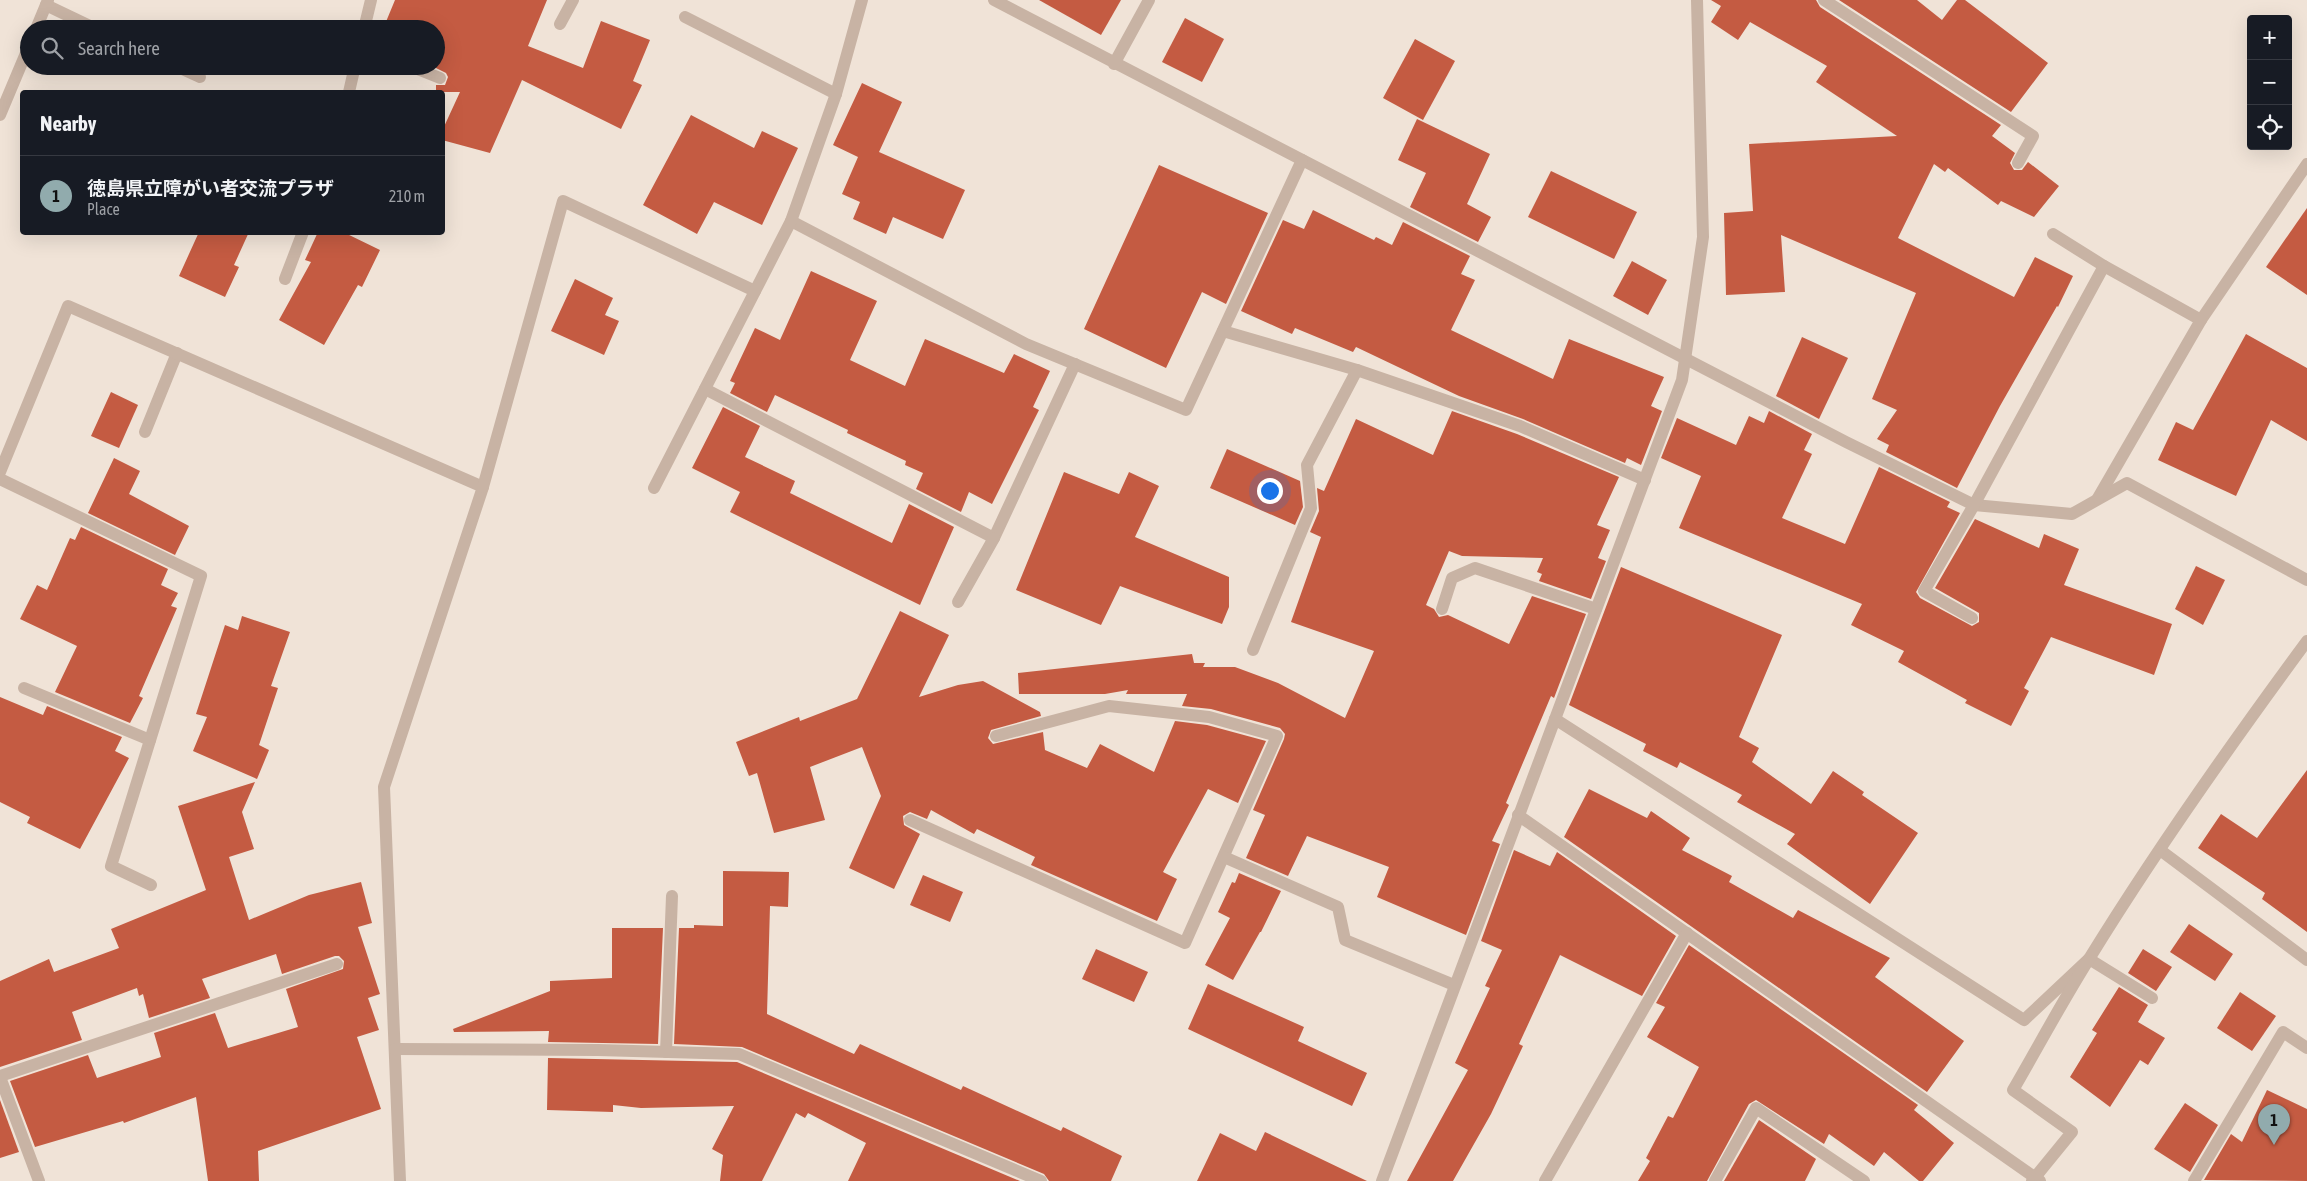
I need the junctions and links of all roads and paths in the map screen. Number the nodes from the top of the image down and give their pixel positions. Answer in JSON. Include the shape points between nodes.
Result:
{"nodes":[{"id":1,"x":370,"y":0,"type":"edge"},
{"id":2,"x":573,"y":0,"type":"edge"},
{"id":3,"x":862,"y":0,"type":"edge"},
{"id":4,"x":994,"y":0,"type":"edge"},
{"id":5,"x":1150,"y":0,"type":"edge"},
{"id":6,"x":1697,"y":0,"type":"edge"},
{"id":7,"x":1824,"y":0,"type":"edge"},
{"id":8,"x":47,"y":3,"type":"edge"},
{"id":9,"x":685,"y":17,"type":"dead end"},
{"id":10,"x":40,"y":20,"type":"edge"},
{"id":11,"x":79,"y":20,"type":"edge"},
{"id":12,"x":366,"y":20,"type":"edge"},
{"id":13,"x":560,"y":24,"type":"dead end"},
{"id":14,"x":1114,"y":64,"type":"junction"},
{"id":15,"x":20,"y":67,"type":"edge"},
{"id":16,"x":196,"y":75,"type":"edge"},
{"id":17,"x":353,"y":75,"type":"edge"},
{"id":18,"x":432,"y":75,"type":"edge"},
{"id":19,"x":200,"y":77,"type":"dead end"},
{"id":20,"x":440,"y":78,"type":"dead end"},
{"id":21,"x":349,"y":90,"type":"edge"},
{"id":22,"x":836,"y":94,"type":"junction"},
{"id":23,"x":0,"y":115,"type":"edge"},
{"id":24,"x":1302,"y":160,"type":"junction"},
{"id":25,"x":2018,"y":163,"type":"dead end"},
{"id":26,"x":2307,"y":164,"type":"edge"},
{"id":27,"x":791,"y":221,"type":"junction"},
{"id":28,"x":2053,"y":234,"type":"dead end"},
{"id":29,"x":302,"y":235,"type":"edge"},
{"id":30,"x":2104,"y":266,"type":"junction"},
{"id":31,"x":285,"y":280,"type":"dead end"},
{"id":32,"x":755,"y":291,"type":"junction"},
{"id":33,"x":2201,"y":320,"type":"junction"},
{"id":34,"x":1223,"y":331,"type":"junction"},
{"id":35,"x":177,"y":353,"type":"junction"},
{"id":36,"x":1686,"y":359,"type":"junction"},
{"id":37,"x":1075,"y":364,"type":"junction"},
{"id":38,"x":1357,"y":370,"type":"junction"},
{"id":39,"x":705,"y":388,"type":"junction"},
{"id":40,"x":145,"y":432,"type":"dead end"},
{"id":41,"x":0,"y":472,"type":"edge"},
{"id":42,"x":0,"y":479,"type":"edge"},
{"id":43,"x":1645,"y":480,"type":"junction"},
{"id":44,"x":483,"y":487,"type":"junction"},
{"id":45,"x":654,"y":488,"type":"dead end"},
{"id":46,"x":2097,"y":499,"type":"junction"},
{"id":47,"x":1974,"y":505,"type":"junction"},
{"id":48,"x":994,"y":538,"type":"junction"},
{"id":49,"x":2307,"y":580,"type":"edge"},
{"id":50,"x":958,"y":602,"type":"dead end"},
{"id":51,"x":1442,"y":609,"type":"dead end"},
{"id":52,"x":1596,"y":609,"type":"junction"},
{"id":53,"x":1972,"y":618,"type":"dead end"},
{"id":54,"x":2307,"y":641,"type":"edge"},
{"id":55,"x":1253,"y":650,"type":"dead end"},
{"id":56,"x":24,"y":688,"type":"dead end"},
{"id":57,"x":1555,"y":719,"type":"junction"},
{"id":58,"x":996,"y":736,"type":"dead end"},
{"id":59,"x":150,"y":740,"type":"junction"},
{"id":60,"x":1518,"y":815,"type":"junction"},
{"id":61,"x":910,"y":820,"type":"dead end"},
{"id":62,"x":2160,"y":850,"type":"junction"},
{"id":63,"x":1224,"y":857,"type":"junction"},
{"id":64,"x":151,"y":885,"type":"dead end"},
{"id":65,"x":672,"y":896,"type":"dead end"},
{"id":66,"x":1687,"y":933,"type":"junction"},
{"id":67,"x":2089,"y":960,"type":"junction"},
{"id":68,"x":2307,"y":960,"type":"edge"},
{"id":69,"x":337,"y":964,"type":"dead end"},
{"id":70,"x":1454,"y":985,"type":"junction"},
{"id":71,"x":2152,"y":998,"type":"dead end"},
{"id":72,"x":2307,"y":1048,"type":"edge"},
{"id":73,"x":395,"y":1049,"type":"junction"},
{"id":74,"x":666,"y":1052,"type":"junction"},
{"id":75,"x":0,"y":1077,"type":"edge"},
{"id":76,"x":2035,"y":1180,"type":"edge"},
{"id":77,"x":38,"y":1181,"type":"edge"},
{"id":78,"x":400,"y":1181,"type":"edge"},
{"id":79,"x":1041,"y":1181,"type":"edge"},
{"id":80,"x":1382,"y":1181,"type":"edge"},
{"id":81,"x":1545,"y":1181,"type":"edge"},
{"id":82,"x":1716,"y":1181,"type":"edge"},
{"id":83,"x":1864,"y":1181,"type":"edge"},
{"id":84,"x":2194,"y":1181,"type":"edge"}],
"edges":[{"from":1,"to":12,"type":"street"},
{"from":2,"to":13,"type":"street"},
{"from":3,"to":22,"type":"street"},
{"from":4,"to":14,"type":"street"},
{"from":5,"to":14,"type":"street"},
{"from":6,"to":36,"type":"street","via":[[1703,236]]},
{"from":7,"to":25,"type":"street","via":[[2033,136]]},
{"from":8,"to":10,"type":"street"},
{"from":8,"to":11,"type":"street"},
{"from":9,"to":22,"type":"street"},
{"from":14,"to":24,"type":"street"},
{"from":15,"to":23,"type":"street"},
{"from":16,"to":19,"type":"street"},
{"from":17,"to":21,"type":"street"},
{"from":18,"to":20,"type":"street"},
{"from":22,"to":27,"type":"street"},
{"from":24,"to":34,"type":"street"},
{"from":24,"to":36,"type":"street"},
{"from":26,"to":33,"type":"street"},
{"from":27,"to":32,"type":"street"},
{"from":27,"to":37,"type":"street","via":[[1026,344]]},
{"from":28,"to":30,"type":"street"},
{"from":29,"to":31,"type":"street"},
{"from":30,"to":33,"type":"street"},
{"from":30,"to":47,"type":"street"},
{"from":32,"to":39,"type":"street"},
{"from":32,"to":44,"type":"street","via":[[563,201]]},
{"from":33,"to":46,"type":"street"},
{"from":34,"to":37,"type":"street","via":[[1186,410]]},
{"from":34,"to":38,"type":"street"},
{"from":35,"to":40,"type":"street"},
{"from":35,"to":41,"type":"street","via":[[68,306]]},
{"from":35,"to":44,"type":"street"},
{"from":36,"to":43,"type":"street","via":[[1682,380]]},
{"from":36,"to":47,"type":"street"},
{"from":37,"to":48,"type":"street"},
{"from":38,"to":43,"type":"street","via":[[1520,426]]},
{"from":38,"to":55,"type":"street","via":[[1307,465],[1311,508]]},
{"from":39,"to":45,"type":"street"},
{"from":39,"to":48,"type":"street"},
{"from":42,"to":59,"type":"street","via":[[201,576]]},
{"from":43,"to":52,"type":"street"},
{"from":44,"to":73,"type":"street","via":[[384,786]]},
{"from":46,"to":47,"type":"street","via":[[2072,514]]},
{"from":46,"to":49,"type":"street","via":[[2127,483]]},
{"from":47,"to":53,"type":"street","via":[[1924,591]]},
{"from":48,"to":50,"type":"street"},
{"from":51,"to":52,"type":"street","via":[[1452,578],[1475,568]]},
{"from":52,"to":57,"type":"street"},
{"from":54,"to":62,"type":"street","via":[[2222,756]]},
{"from":56,"to":59,"type":"street"},
{"from":57,"to":60,"type":"street"},
{"from":57,"to":67,"type":"street","via":[[2024,1020]]},
{"from":58,"to":63,"type":"street","via":[[1109,706],[1209,717],[1277,736]]},
{"from":59,"to":64,"type":"street","via":[[110,866]]},
{"from":60,"to":66,"type":"street"},
{"from":60,"to":70,"type":"street"},
{"from":61,"to":63,"type":"street","via":[[1186,942]]},
{"from":62,"to":67,"type":"street"},
{"from":62,"to":68,"type":"street"},
{"from":63,"to":70,"type":"street","via":[[1338,907],[1345,940]]},
{"from":65,"to":74,"type":"street"},
{"from":66,"to":76,"type":"street"},
{"from":66,"to":81,"type":"street"},
{"from":67,"to":71,"type":"street"},
{"from":67,"to":76,"type":"street","via":[[2013,1090],[2072,1132]]},
{"from":69,"to":75,"type":"street"},
{"from":70,"to":80,"type":"street"},
{"from":72,"to":84,"type":"street","via":[[2284,1032]]},
{"from":73,"to":74,"type":"street"},
{"from":73,"to":78,"type":"street"},
{"from":74,"to":79,"type":"street","via":[[739,1054]]},
{"from":75,"to":77,"type":"street"},
{"from":82,"to":83,"type":"street","via":[[1756,1108]]}]}
